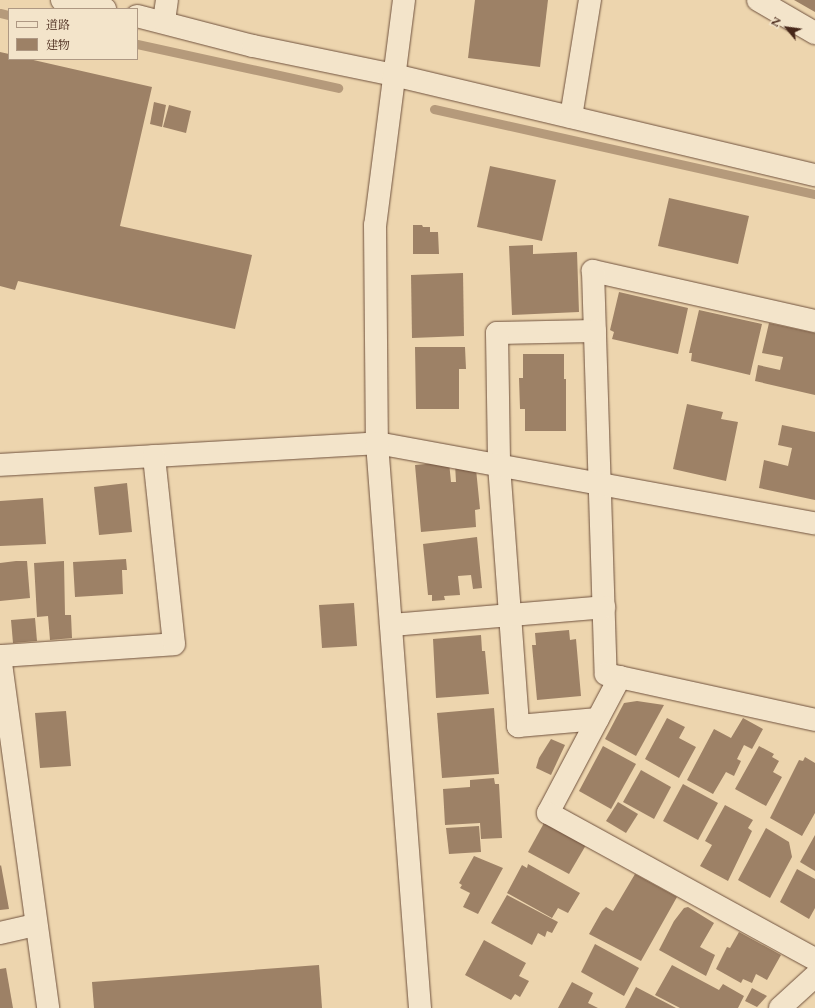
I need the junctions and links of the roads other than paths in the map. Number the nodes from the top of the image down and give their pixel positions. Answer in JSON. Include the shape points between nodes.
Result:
{"nodes":[{"id":1,"x":62,"y":0,"type":"edge"},
{"id":2,"x":167,"y":0,"type":"edge"},
{"id":3,"x":404,"y":0,"type":"edge"},
{"id":4,"x":590,"y":0,"type":"edge"},
{"id":5,"x":762,"y":1,"type":"edge"},
{"id":6,"x":100,"y":8,"type":"edge"},
{"id":7,"x":138,"y":16,"type":"edge"},
{"id":8,"x":164,"y":21,"type":"junction"},
{"id":9,"x":815,"y":33,"type":"edge"},
{"id":10,"x":394,"y":75,"type":"junction"},
{"id":11,"x":571,"y":117,"type":"junction"},
{"id":12,"x":815,"y":175,"type":"edge"},
{"id":13,"x":815,"y":321,"type":"edge"},
{"id":14,"x":595,"y":331,"type":"junction"},
{"id":15,"x":377,"y":443,"type":"junction"},
{"id":16,"x":154,"y":456,"type":"junction"},
{"id":17,"x":0,"y":465,"type":"edge"},
{"id":18,"x":499,"y":465,"type":"junction"},
{"id":19,"x":599,"y":483,"type":"junction"},
{"id":20,"x":815,"y":523,"type":"edge"},
{"id":21,"x":604,"y":607,"type":"junction"},
{"id":22,"x":508,"y":615,"type":"junction"},
{"id":23,"x":391,"y":625,"type":"junction"},
{"id":24,"x":0,"y":656,"type":"edge"},
{"id":25,"x":620,"y":677,"type":"junction"},
{"id":26,"x":598,"y":719,"type":"junction"},
{"id":27,"x":815,"y":720,"type":"edge"},
{"id":28,"x":36,"y":925,"type":"junction"},
{"id":29,"x":0,"y":933,"type":"edge"},
{"id":30,"x":815,"y":959,"type":"edge"},
{"id":31,"x":815,"y":976,"type":"edge"},
{"id":32,"x":48,"y":1008,"type":"edge"},
{"id":33,"x":420,"y":1008,"type":"edge"},
{"id":34,"x":780,"y":1008,"type":"edge"}],
"edges":[{"from":1,"to":6,"type":"street"},
{"from":2,"to":8,"type":"street"},
{"from":3,"to":10,"type":"street"},
{"from":4,"to":11,"type":"street"},
{"from":5,"to":9,"type":"street"},
{"from":7,"to":8,"type":"street"},
{"from":8,"to":10,"type":"street","via":[[253,46]]},
{"from":10,"to":11,"type":"street"},
{"from":10,"to":15,"type":"street","via":[[375,225]]},
{"from":11,"to":12,"type":"street"},
{"from":13,"to":14,"type":"street","via":[[593,271]]},
{"from":14,"to":18,"type":"street","via":[[497,333]]},
{"from":14,"to":19,"type":"street"},
{"from":15,"to":16,"type":"street"},
{"from":15,"to":18,"type":"street"},
{"from":15,"to":23,"type":"street"},
{"from":16,"to":17,"type":"street"},
{"from":16,"to":24,"type":"street","via":[[174,644]]},
{"from":18,"to":19,"type":"street"},
{"from":18,"to":22,"type":"street"},
{"from":19,"to":20,"type":"street"},
{"from":19,"to":21,"type":"street"},
{"from":21,"to":22,"type":"street"},
{"from":21,"to":25,"type":"street","via":[[606,674]]},
{"from":22,"to":23,"type":"street"},
{"from":22,"to":26,"type":"street","via":[[518,726]]},
{"from":23,"to":33,"type":"street"},
{"from":24,"to":28,"type":"street"},
{"from":25,"to":26,"type":"street"},
{"from":25,"to":27,"type":"street"},
{"from":26,"to":30,"type":"street","via":[[548,813]]},
{"from":28,"to":29,"type":"street"},
{"from":28,"to":32,"type":"street"},
{"from":31,"to":34,"type":"street"}]}
